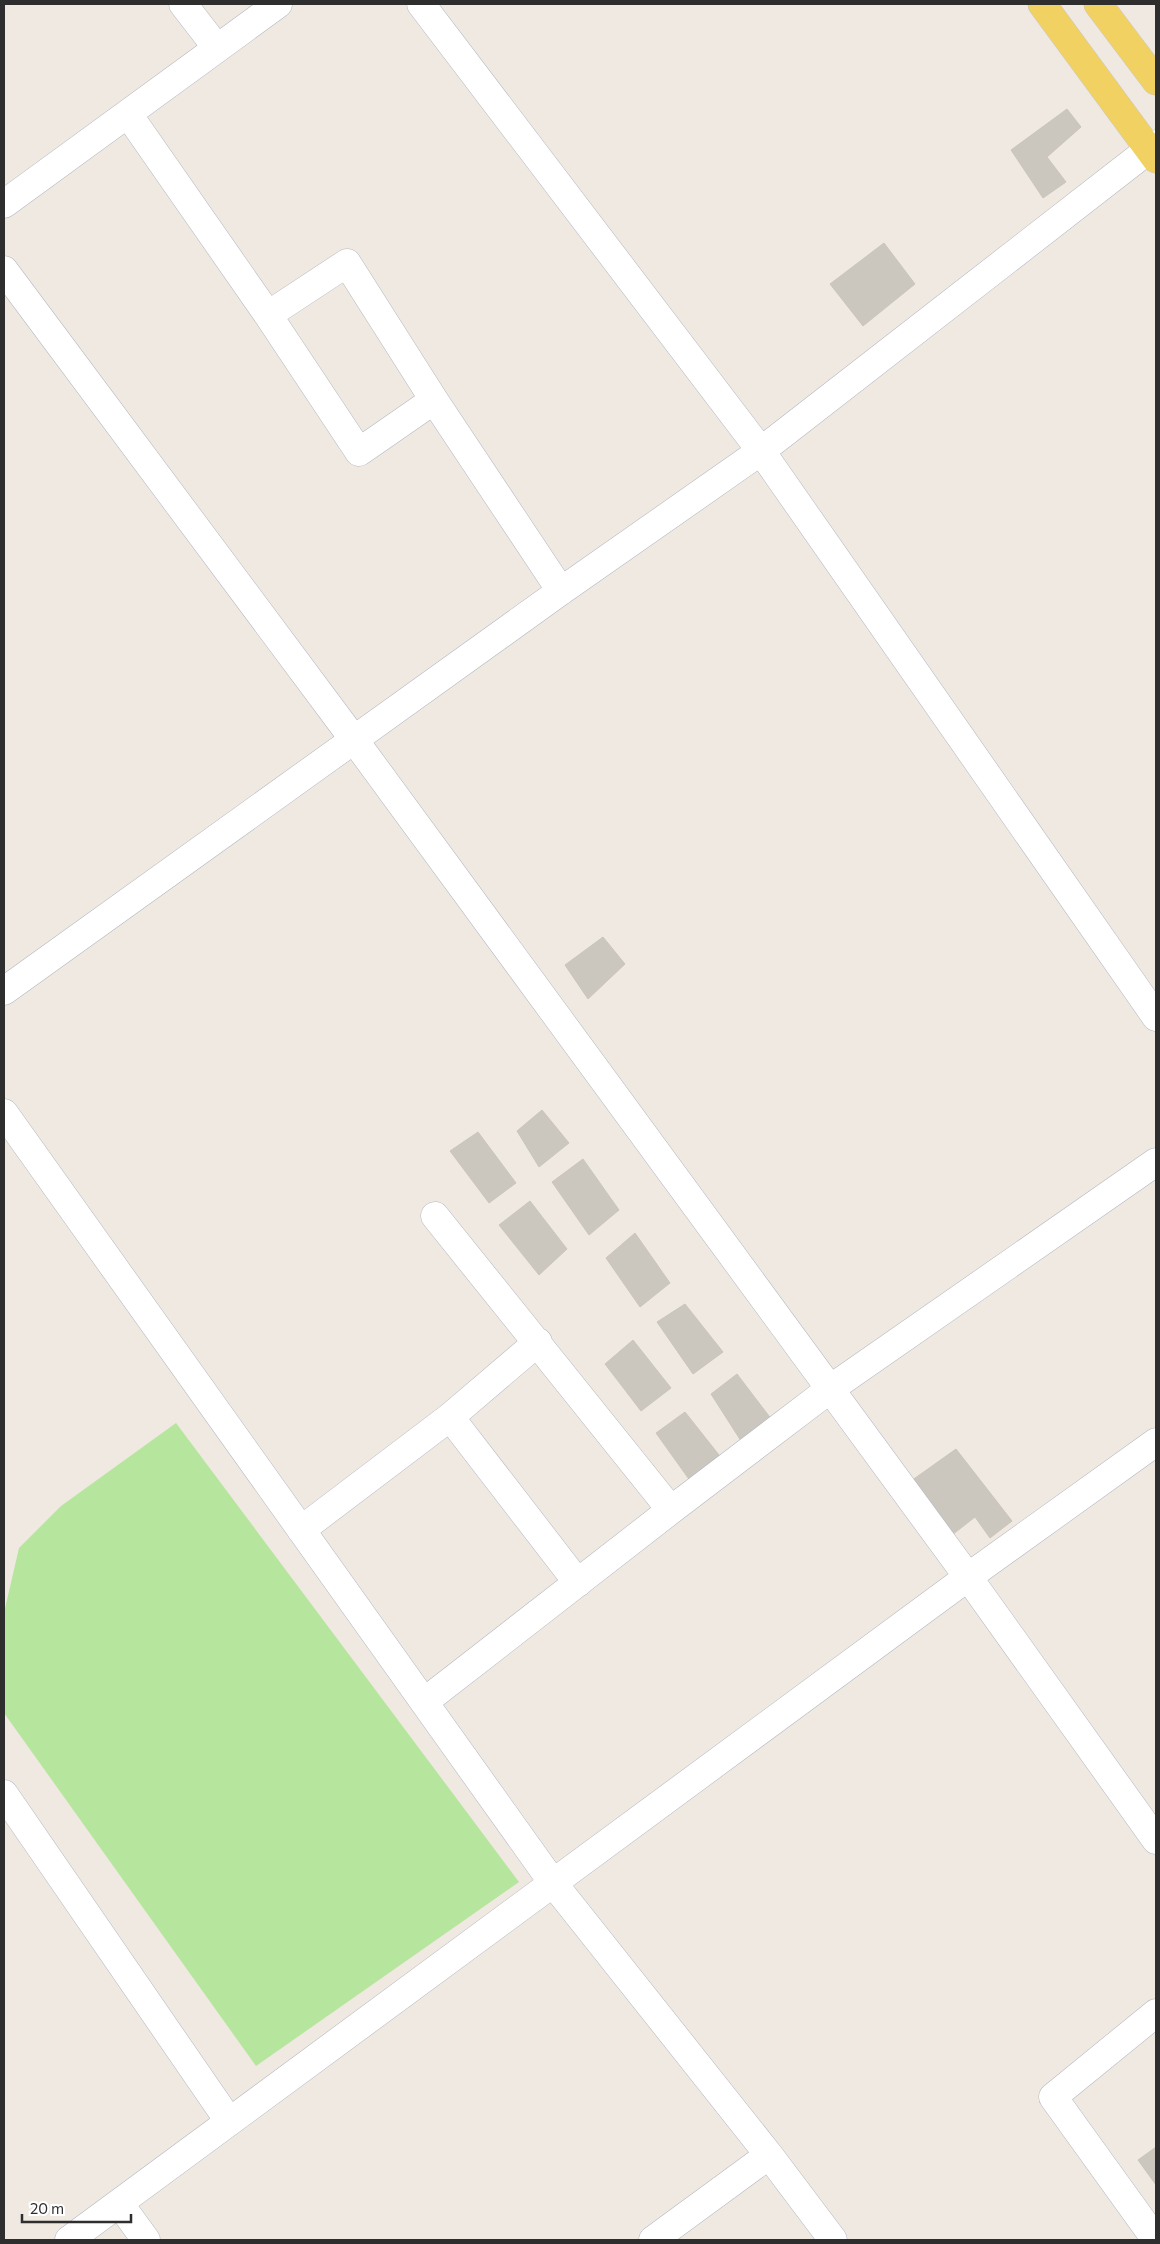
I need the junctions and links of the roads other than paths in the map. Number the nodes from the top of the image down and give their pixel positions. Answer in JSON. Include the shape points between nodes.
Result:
{"nodes":[{"id":1,"x":183,"y":4,"type":"edge"},
{"id":2,"x":278,"y":4,"type":"edge"},
{"id":3,"x":421,"y":4,"type":"edge"},
{"id":4,"x":1042,"y":4,"type":"edge"},
{"id":5,"x":1098,"y":4,"type":"edge"},
{"id":6,"x":217,"y":48,"type":"junction"},
{"id":7,"x":1156,"y":80,"type":"edge"},
{"id":8,"x":128,"y":114,"type":"junction"},
{"id":9,"x":1154,"y":151,"type":"edge"},
{"id":10,"x":4,"y":204,"type":"edge"},
{"id":11,"x":5,"y":276,"type":"edge"},
{"id":12,"x":268,"y":315,"type":"junction"},
{"id":13,"x":434,"y":400,"type":"junction"},
{"id":14,"x":761,"y":451,"type":"junction"},
{"id":15,"x":561,"y":591,"type":"junction"},
{"id":16,"x":354,"y":741,"type":"junction"},
{"id":17,"x":4,"y":991,"type":"edge"},
{"id":18,"x":1156,"y":1017,"type":"edge"},
{"id":19,"x":4,"y":1113,"type":"edge"},
{"id":20,"x":1156,"y":1162,"type":"edge"},
{"id":21,"x":435,"y":1216,"type":"dead end"},
{"id":22,"x":538,"y":1342,"type":"junction"},
{"id":23,"x":830,"y":1389,"type":"junction"},
{"id":24,"x":450,"y":1417,"type":"junction"},
{"id":25,"x":1156,"y":1442,"type":"edge"},
{"id":26,"x":672,"y":1510,"type":"junction"},
{"id":27,"x":301,"y":1530,"type":"junction"},
{"id":28,"x":968,"y":1577,"type":"junction"},
{"id":29,"x":578,"y":1583,"type":"junction"},
{"id":30,"x":424,"y":1702,"type":"junction"},
{"id":31,"x":4,"y":1794,"type":"edge"},
{"id":32,"x":1156,"y":1840,"type":"edge"},
{"id":33,"x":553,"y":1882,"type":"junction"},
{"id":34,"x":1156,"y":2013,"type":"edge"},
{"id":35,"x":229,"y":2121,"type":"junction"},
{"id":36,"x":769,"y":2155,"type":"junction"},
{"id":37,"x":119,"y":2203,"type":"junction"},
{"id":38,"x":69,"y":2240,"type":"edge"},
{"id":39,"x":146,"y":2240,"type":"edge"},
{"id":40,"x":653,"y":2240,"type":"edge"},
{"id":41,"x":833,"y":2240,"type":"edge"},
{"id":42,"x":1156,"y":2240,"type":"edge"}],
"edges":[{"from":1,"to":6,"type":"street"},
{"from":2,"to":6,"type":"street"},
{"from":3,"to":14,"type":"street"},
{"from":4,"to":9,"type":"main road"},
{"from":5,"to":7,"type":"main road"},
{"from":6,"to":8,"type":"street"},
{"from":8,"to":10,"type":"street"},
{"from":8,"to":12,"type":"street"},
{"from":9,"to":14,"type":"street"},
{"from":11,"to":16,"type":"street"},
{"from":12,"to":13,"type":"street","via":[[359,452]]},
{"from":12,"to":13,"type":"street","via":[[348,263]]},
{"from":13,"to":15,"type":"street"},
{"from":14,"to":15,"type":"street"},
{"from":14,"to":18,"type":"street"},
{"from":15,"to":16,"type":"street"},
{"from":16,"to":17,"type":"street"},
{"from":16,"to":23,"type":"street"},
{"from":19,"to":27,"type":"street"},
{"from":20,"to":23,"type":"street"},
{"from":21,"to":22,"type":"street"},
{"from":22,"to":24,"type":"street"},
{"from":22,"to":26,"type":"street"},
{"from":23,"to":26,"type":"street"},
{"from":23,"to":28,"type":"street"},
{"from":24,"to":27,"type":"street"},
{"from":24,"to":29,"type":"street"},
{"from":25,"to":28,"type":"street"},
{"from":26,"to":29,"type":"street"},
{"from":27,"to":30,"type":"street"},
{"from":28,"to":32,"type":"street"},
{"from":28,"to":33,"type":"street"},
{"from":29,"to":30,"type":"street"},
{"from":30,"to":33,"type":"street"},
{"from":31,"to":35,"type":"street"},
{"from":33,"to":35,"type":"street"},
{"from":33,"to":36,"type":"street"},
{"from":34,"to":42,"type":"street","via":[[1052,2097]]},
{"from":35,"to":37,"type":"street"},
{"from":36,"to":40,"type":"street"},
{"from":36,"to":41,"type":"street"},
{"from":37,"to":38,"type":"street"},
{"from":37,"to":39,"type":"street"}]}
